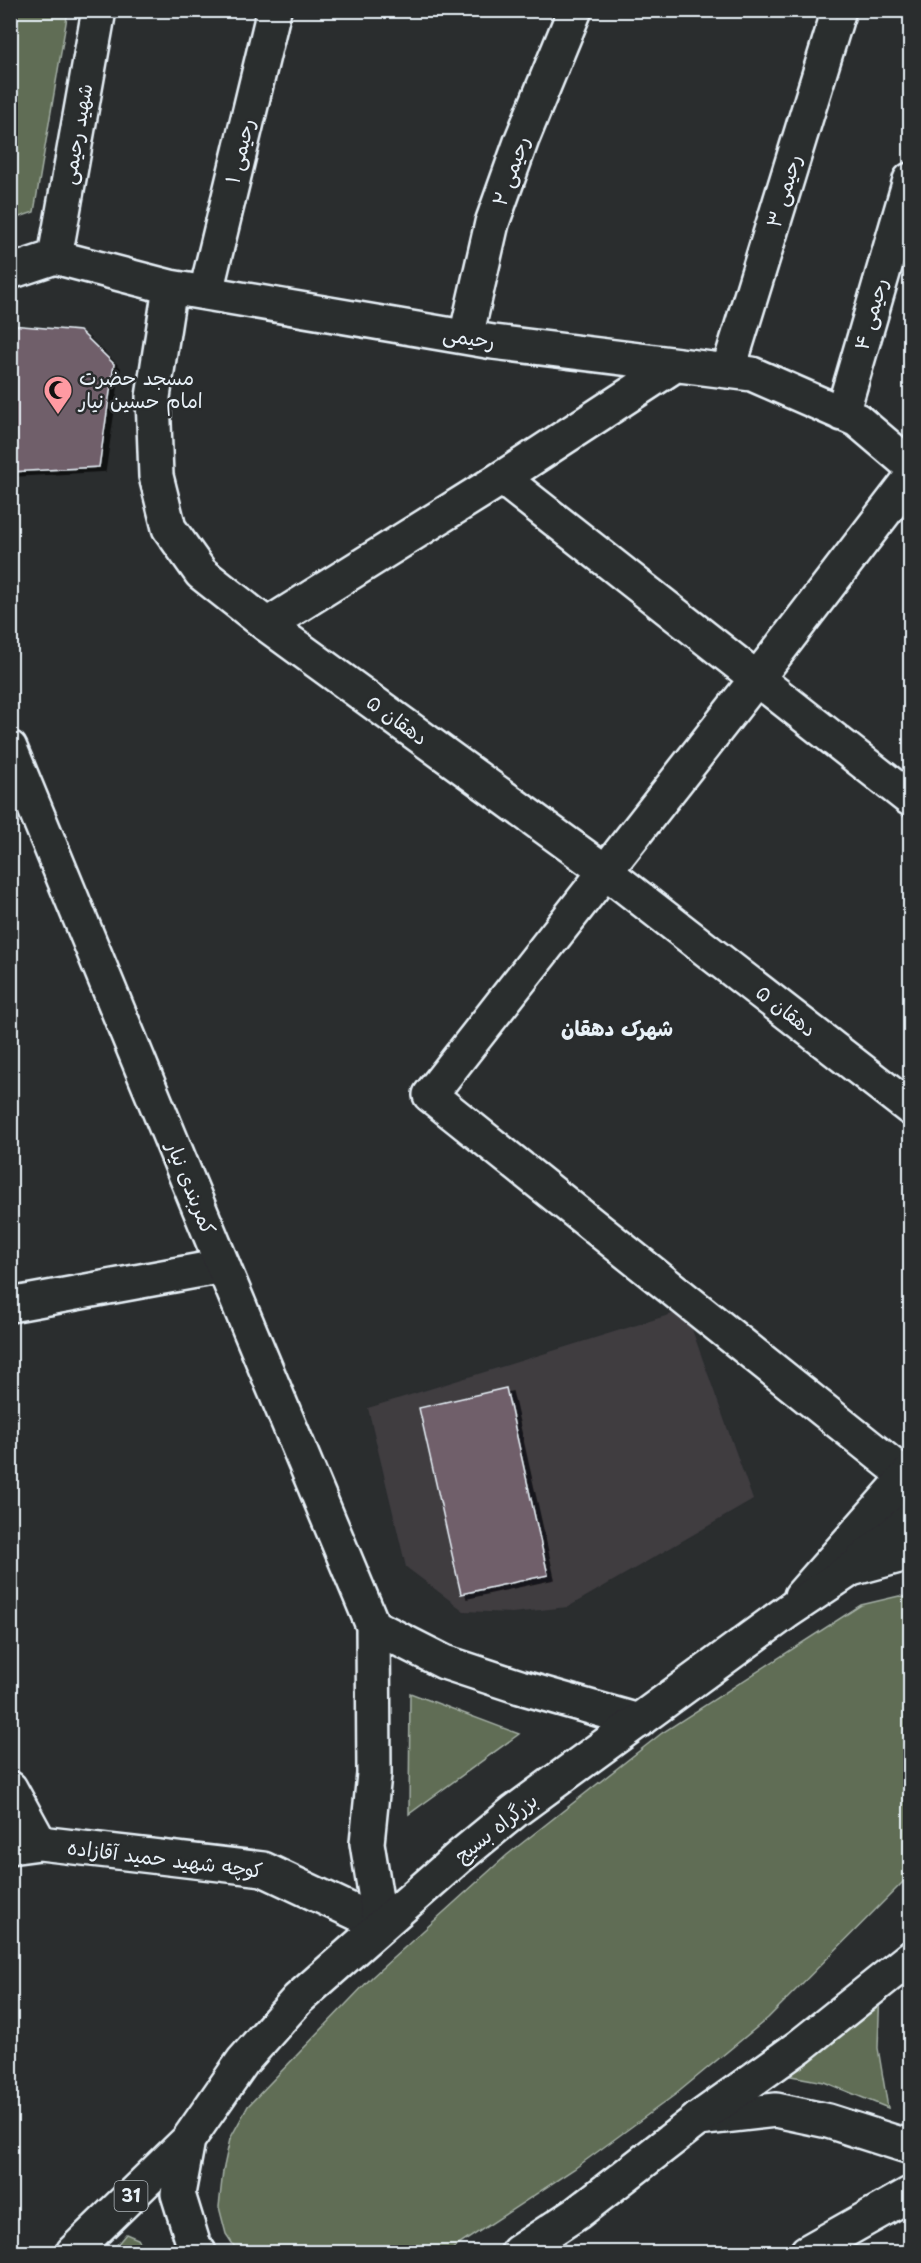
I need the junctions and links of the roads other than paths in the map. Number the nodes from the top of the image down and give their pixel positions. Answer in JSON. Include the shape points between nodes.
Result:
{"nodes":[{"id":1,"x":99,"y":10,"type":"edge"},
{"id":2,"x":274,"y":10,"type":"edge"},
{"id":3,"x":575,"y":10,"type":"edge"},
{"id":4,"x":839,"y":10,"type":"edge"},
{"id":5,"x":910,"y":180,"type":"edge"},
{"id":6,"x":55,"y":257,"type":"junction"},
{"id":7,"x":10,"y":272,"type":"edge"},
{"id":8,"x":170,"y":286,"type":"junction"},
{"id":9,"x":206,"y":292,"type":"junction"},
{"id":10,"x":466,"y":338,"type":"junction"},
{"id":11,"x":675,"y":365,"type":"junction"},
{"id":12,"x":728,"y":371,"type":"junction"},
{"id":13,"x":842,"y":414,"type":"junction"},
{"id":14,"x":910,"y":465,"type":"edge"},
{"id":15,"x":502,"y":478,"type":"junction"},
{"id":16,"x":910,"y":479,"type":"edge"},
{"id":17,"x":267,"y":626,"type":"junction"},
{"id":18,"x":757,"y":679,"type":"junction"},
{"id":19,"x":10,"y":748,"type":"edge"},
{"id":20,"x":910,"y":799,"type":"edge"},
{"id":21,"x":605,"y":871,"type":"junction"},
{"id":22,"x":910,"y":1108,"type":"edge"},
{"id":23,"x":223,"y":1266,"type":"junction"},
{"id":24,"x":10,"y":1305,"type":"edge"},
{"id":25,"x":908,"y":1474,"type":"edge"},
{"id":26,"x":910,"y":1520,"type":"edge"},
{"id":27,"x":910,"y":1553,"type":"edge"},
{"id":28,"x":852,"y":1569,"type":"junction"},
{"id":29,"x":788,"y":1611,"type":"junction"},
{"id":30,"x":374,"y":1626,"type":"junction"},
{"id":31,"x":639,"y":1721,"type":"junction"},
{"id":32,"x":10,"y":1788,"type":"edge"},
{"id":33,"x":26,"y":1845,"type":"edge"},
{"id":34,"x":380,"y":1924,"type":"junction"},
{"id":35,"x":910,"y":1958,"type":"edge"},
{"id":36,"x":698,"y":2119,"type":"junction"},
{"id":37,"x":188,"y":2140,"type":"junction"},
{"id":38,"x":910,"y":2147,"type":"edge"},
{"id":39,"x":910,"y":2194,"type":"edge"},
{"id":40,"x":73,"y":2253,"type":"edge"},
{"id":41,"x":200,"y":2253,"type":"edge"},
{"id":42,"x":518,"y":2253,"type":"edge"},
{"id":43,"x":807,"y":2253,"type":"edge"}],
"edges":[{"from":1,"to":6,"type":"main road","name":"شهید رحیمی"},
{"from":2,"to":9,"type":"main road","name":"رحیمی ۱"},
{"from":3,"to":10,"type":"main road","name":"رحیمی ۲","via":[[492,223]]},
{"from":4,"to":12,"type":"main road","name":"رحیمی ۳"},
{"from":5,"to":13,"type":"main road","name":"رحیمی ۴"},
{"from":6,"to":7,"type":"main road"},
{"from":6,"to":8,"type":"main road","name":"رحیمی"},
{"from":8,"to":9,"type":"main road","name":"رحیمی"},
{"from":8,"to":17,"type":"main road","name":"دهقان ۵","via":[[153,397],[156,476],[169,528],[201,573]]},
{"from":9,"to":10,"type":"main road","name":"رحیمی"},
{"from":10,"to":11,"type":"main road","name":"رحیمی"},
{"from":11,"to":12,"type":"main road","name":"رحیمی"},
{"from":11,"to":15,"type":"main road"},
{"from":12,"to":13,"type":"main road","name":"رحیمی","via":[[752,374]]},
{"from":13,"to":14,"type":"main road","name":"رحیمی","via":[[857,420]]},
{"from":15,"to":17,"type":"main road"},
{"from":15,"to":18,"type":"main road"},
{"from":16,"to":18,"type":"main road"},
{"from":17,"to":21,"type":"main road","name":"دهقان ۵"},
{"from":18,"to":20,"type":"main road"},
{"from":18,"to":21,"type":"main road"},
{"from":19,"to":23,"type":"main road","name":"کمربندی نیار"},
{"from":21,"to":22,"type":"main road","name":"دهقان ۵"},
{"from":21,"to":25,"type":"main road","via":[[430,1095]]},
{"from":23,"to":24,"type":"main road"},
{"from":23,"to":30,"type":"main road","name":"کمربندی نیار"},
{"from":25,"to":29,"type":"main road"},
{"from":26,"to":28,"type":"main road","name":"بزرگراه بسیج"},
{"from":27,"to":28,"type":"main road","name":"بزرگراه بسیج"},
{"from":28,"to":29,"type":"main road","name":"بزرگراه بسیج"},
{"from":29,"to":31,"type":"main road","name":"بزرگراه بسیج"},
{"from":30,"to":31,"type":"main road","via":[[444,1662]]},
{"from":30,"to":34,"type":"main road","via":[[374,1774],[368,1843]]},
{"from":31,"to":34,"type":"main road","name":"بزرگراه بسیج","via":[[515,1812]]},
{"from":32,"to":33,"type":"main road"},
{"from":33,"to":34,"type":"main road","name":"کوچه شهید حمید آقازاده","via":[[263,1869]]},
{"from":34,"to":37,"type":"main road","name":"بزرگراه بسیج","via":[[282,2016],[243,2061]]},
{"from":35,"to":36,"type":"main road","via":[[800,2046]]},
{"from":36,"to":38,"type":"main road","via":[[776,2110],[828,2121]]},
{"from":36,"to":42,"type":"main road","via":[[577,2213]]},
{"from":37,"to":40,"type":"main road","name":"بزرگراه بسیج","number":"31"},
{"from":37,"to":41,"type":"main road","name":"بزرگراه بسیج","via":[[178,2194],[194,2246]]},
{"from":39,"to":43,"type":"main road"}]}
